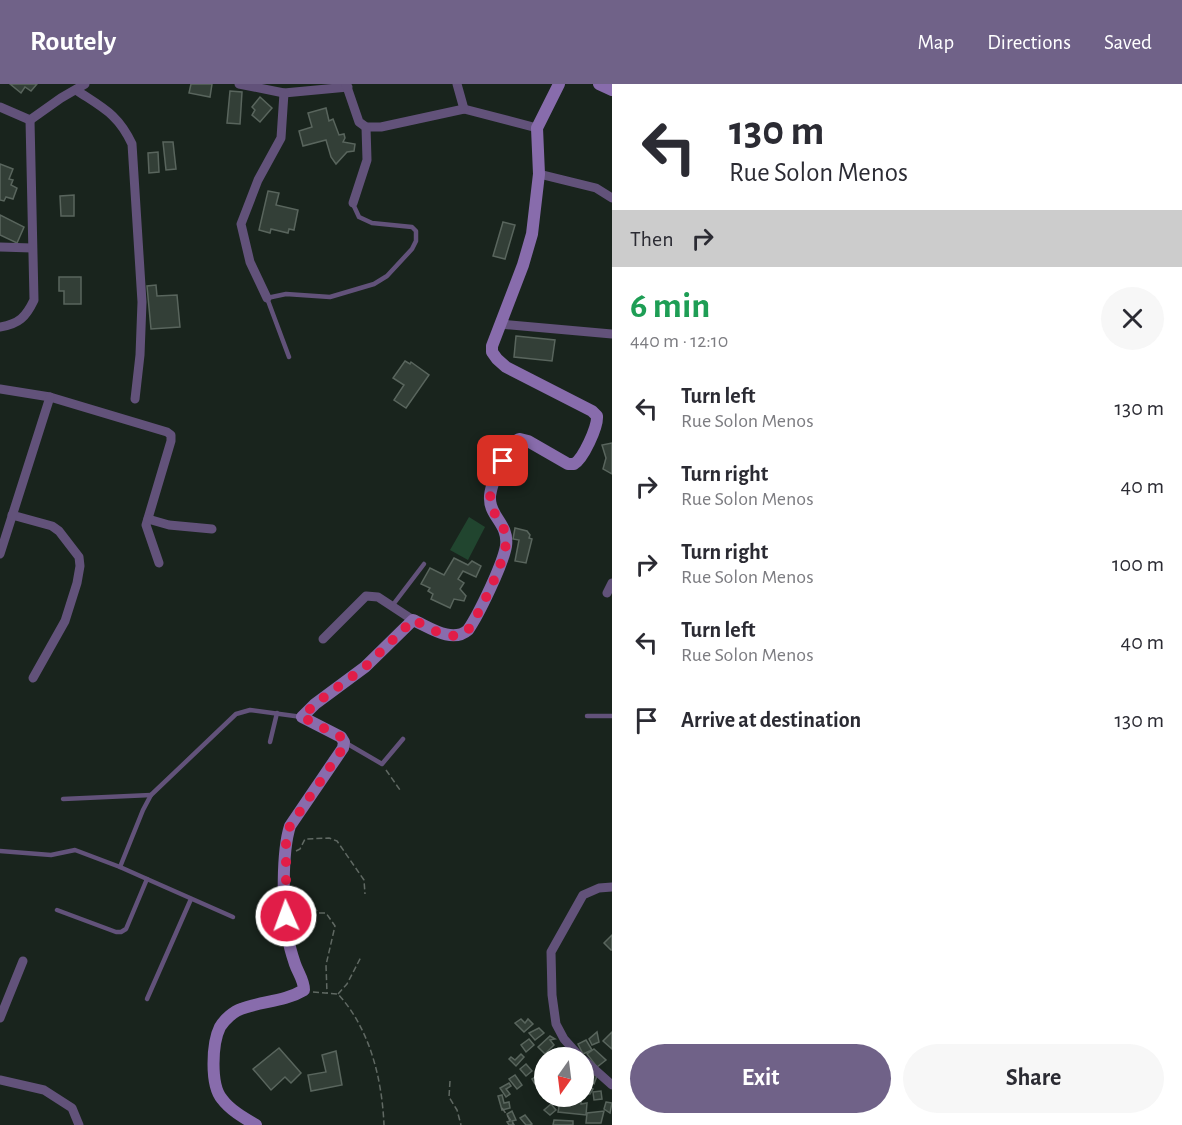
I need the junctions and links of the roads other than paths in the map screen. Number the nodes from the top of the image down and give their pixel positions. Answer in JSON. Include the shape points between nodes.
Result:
{"nodes":[{"id":1,"x":85,"y":84,"type":"edge"},
{"id":2,"x":239,"y":84,"type":"edge"},
{"id":3,"x":457,"y":84,"type":"edge"},
{"id":4,"x":559,"y":84,"type":"edge"},
{"id":5,"x":599,"y":84,"type":"edge"},
{"id":6,"x":347,"y":86,"type":"edge"},
{"id":7,"x":76,"y":90,"type":"junction"},
{"id":8,"x":612,"y":90,"type":"edge"},
{"id":9,"x":284,"y":93,"type":"junction"},
{"id":10,"x":0,"y":107,"type":"edge"},
{"id":11,"x":464,"y":109,"type":"junction"},
{"id":12,"x":30,"y":120,"type":"junction"},
{"id":13,"x":366,"y":128,"type":"junction"},
{"id":14,"x":537,"y":128,"type":"junction"},
{"id":15,"x":539,"y":174,"type":"junction"},
{"id":16,"x":612,"y":198,"type":"edge"},
{"id":17,"x":353,"y":203,"type":"joint"},
{"id":18,"x":0,"y":247,"type":"edge"},
{"id":19,"x":32,"y":248,"type":"junction"},
{"id":20,"x":267,"y":298,"type":"junction"},
{"id":21,"x":500,"y":324,"type":"junction"},
{"id":22,"x":0,"y":327,"type":"edge"},
{"id":23,"x":612,"y":333,"type":"edge"},
{"id":24,"x":289,"y":357,"type":"dead end"},
{"id":25,"x":0,"y":389,"type":"edge"},
{"id":26,"x":50,"y":397,"type":"junction"},
{"id":27,"x":135,"y":399,"type":"dead end"},
{"id":28,"x":12,"y":514,"type":"junction"},
{"id":29,"x":148,"y":519,"type":"junction"},
{"id":30,"x":212,"y":529,"type":"dead end"},
{"id":31,"x":0,"y":554,"type":"edge"},
{"id":32,"x":159,"y":563,"type":"dead end"},
{"id":33,"x":424,"y":564,"type":"dead end"},
{"id":34,"x":612,"y":583,"type":"edge"},
{"id":35,"x":607,"y":593,"type":"dead end"},
{"id":36,"x":392,"y":606,"type":"junction"},
{"id":37,"x":413,"y":620,"type":"junction"},
{"id":38,"x":323,"y":639,"type":"dead end"},
{"id":39,"x":33,"y":678,"type":"dead end"},
{"id":40,"x":277,"y":713,"type":"junction"},
{"id":41,"x":587,"y":716,"type":"dead end"},
{"id":42,"x":612,"y":716,"type":"edge"},
{"id":43,"x":302,"y":717,"type":"junction"},
{"id":44,"x":403,"y":739,"type":"dead end"},
{"id":45,"x":270,"y":742,"type":"dead end"},
{"id":46,"x":344,"y":742,"type":"junction"},
{"id":47,"x":151,"y":795,"type":"junction"},
{"id":48,"x":63,"y":799,"type":"dead end"},
{"id":49,"x":0,"y":851,"type":"edge"},
{"id":50,"x":120,"y":867,"type":"junction"},
{"id":51,"x":147,"y":879,"type":"junction"},
{"id":52,"x":612,"y":887,"type":"edge"},
{"id":53,"x":191,"y":899,"type":"junction"},
{"id":54,"x":57,"y":910,"type":"dead end"},
{"id":55,"x":233,"y":917,"type":"dead end"},
{"id":56,"x":23,"y":961,"type":"dead end"},
{"id":57,"x":147,"y":999,"type":"dead end"},
{"id":58,"x":0,"y":1018,"type":"edge"},
{"id":59,"x":571,"y":1047,"type":"edge"},
{"id":60,"x":594,"y":1069,"type":"edge"},
{"id":61,"x":2,"y":1081,"type":"edge"},
{"id":62,"x":612,"y":1085,"type":"edge"},
{"id":63,"x":0,"y":1091,"type":"edge"},
{"id":64,"x":79,"y":1125,"type":"edge"},
{"id":65,"x":256,"y":1125,"type":"edge"}],
"edges":[{"from":1,"to":7,"type":"street"},
{"from":2,"to":9,"type":"street"},
{"from":3,"to":11,"type":"street"},
{"from":4,"to":14,"type":"street"},
{"from":5,"to":8,"type":"street"},
{"from":6,"to":9,"type":"street"},
{"from":6,"to":13,"type":"street","via":[[359,122]]},
{"from":7,"to":12,"type":"street"},
{"from":7,"to":27,"type":"street","via":[[115,116],[132,144],[142,302]]},
{"from":9,"to":20,"type":"street","via":[[281,138],[258,180],[241,224],[250,262]]},
{"from":10,"to":12,"type":"street"},
{"from":11,"to":13,"type":"street"},
{"from":11,"to":14,"type":"street"},
{"from":12,"to":19,"type":"street"},
{"from":13,"to":17,"type":"street","via":[[367,160]]},
{"from":14,"to":15,"type":"street"},
{"from":15,"to":16,"type":"street","via":[[596,188]]},
{"from":15,"to":21,"type":"street","via":[[532,234]]},
{"from":17,"to":20,"type":"lane","via":[[359,217],[372,223],[412,227],[417,236],[412,249],[387,276],[359,290],[330,297],[286,294]]},
{"from":18,"to":19,"type":"street"},
{"from":19,"to":22,"type":"street","via":[[34,300],[22,320]]},
{"from":20,"to":24,"type":"lane"},
{"from":21,"to":23,"type":"street"},
{"from":21,"to":37,"type":"street","via":[[492,346],[497,359],[592,411],[597,416],[597,425],[580,460],[574,464],[528,441],[515,440],[494,479],[489,499],[503,524],[506,544],[473,622],[456,637]]},
{"from":25,"to":26,"type":"street"},
{"from":26,"to":28,"type":"street"},
{"from":26,"to":29,"type":"street","via":[[171,435]]},
{"from":28,"to":31,"type":"street"},
{"from":28,"to":39,"type":"street","via":[[52,526],[79,557],[77,583],[65,621]]},
{"from":29,"to":30,"type":"street"},
{"from":29,"to":32,"type":"street","via":[[147,530]]},
{"from":33,"to":36,"type":"lane"},
{"from":34,"to":35,"type":"street"},
{"from":36,"to":37,"type":"street"},
{"from":36,"to":38,"type":"street","via":[[378,597],[366,596]]},
{"from":37,"to":43,"type":"street","via":[[365,667]]},
{"from":40,"to":43,"type":"lane"},
{"from":40,"to":45,"type":"lane"},
{"from":40,"to":47,"type":"lane","via":[[250,710],[236,714]]},
{"from":41,"to":42,"type":"lane"},
{"from":43,"to":46,"type":"street"},
{"from":44,"to":46,"type":"lane","via":[[382,764]]},
{"from":46,"to":65,"type":"street","via":[[286,837],[287,935],[304,990],[241,1009],[220,1026],[215,1048],[216,1088],[222,1099]]},
{"from":47,"to":48,"type":"lane"},
{"from":47,"to":50,"type":"lane"},
{"from":49,"to":50,"type":"lane","via":[[51,855],[75,850]]},
{"from":50,"to":51,"type":"lane"},
{"from":51,"to":53,"type":"lane"},
{"from":51,"to":54,"type":"lane","via":[[122,932]]},
{"from":52,"to":59,"type":"street","via":[[583,895],[551,952],[556,1024]]},
{"from":53,"to":55,"type":"lane"},
{"from":53,"to":57,"type":"lane"},
{"from":56,"to":58,"type":"street"},
{"from":60,"to":62,"type":"street"},
{"from":61,"to":63,"type":"street"},
{"from":61,"to":64,"type":"street","via":[[53,1095],[72,1108]]}]}
